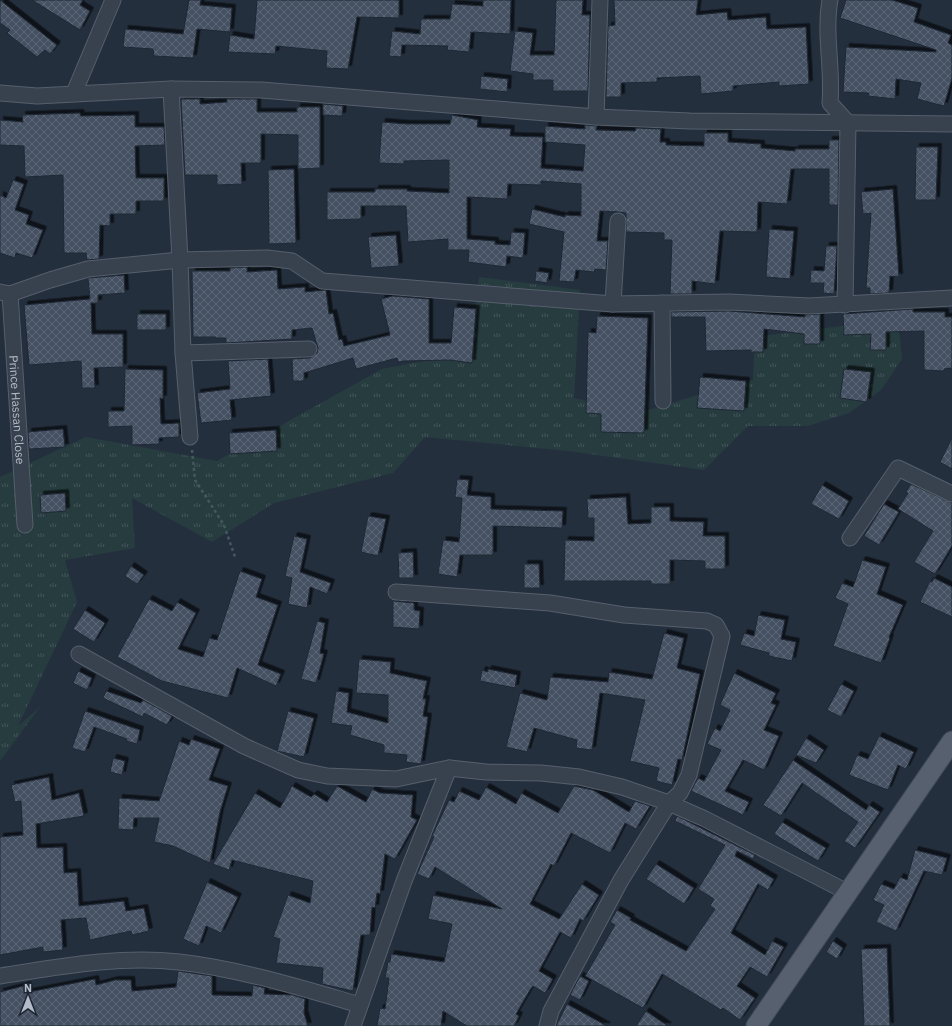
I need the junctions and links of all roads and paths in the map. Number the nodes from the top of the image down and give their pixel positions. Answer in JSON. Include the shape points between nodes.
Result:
{"nodes":[{"id":1,"x":113,"y":0,"type":"edge"},
{"id":2,"x":600,"y":0,"type":"edge"},
{"id":3,"x":830,"y":0,"type":"edge"},
{"id":4,"x":171,"y":89,"type":"junction"},
{"id":5,"x":74,"y":93,"type":"junction"},
{"id":6,"x":0,"y":94,"type":"edge"},
{"id":7,"x":596,"y":117,"type":"junction"},
{"id":8,"x":848,"y":122,"type":"junction"},
{"id":9,"x":952,"y":124,"type":"edge"},
{"id":10,"x":618,"y":221,"type":"dead end"},
{"id":11,"x":180,"y":260,"type":"junction"},
{"id":12,"x":5,"y":293,"type":"edge"},
{"id":13,"x":952,"y":298,"type":"edge"},
{"id":14,"x":662,"y":303,"type":"junction"},
{"id":15,"x":613,"y":304,"type":"junction"},
{"id":16,"x":844,"y":305,"type":"junction"},
{"id":17,"x":309,"y":349,"type":"dead end"},
{"id":18,"x":183,"y":353,"type":"junction"},
{"id":19,"x":663,"y":401,"type":"dead end"},
{"id":20,"x":190,"y":437,"type":"joint"},
{"id":21,"x":952,"y":494,"type":"edge"},
{"id":22,"x":25,"y":525,"type":"dead end"},
{"id":23,"x":850,"y":538,"type":"dead end"},
{"id":24,"x":235,"y":557,"type":"dead end"},
{"id":25,"x":396,"y":592,"type":"dead end"},
{"id":26,"x":79,"y":654,"type":"dead end"},
{"id":27,"x":952,"y":741,"type":"edge"},
{"id":28,"x":952,"y":764,"type":"edge"},
{"id":29,"x":449,"y":768,"type":"junction"},
{"id":30,"x":669,"y":803,"type":"junction"},
{"id":31,"x":847,"y":892,"type":"junction"},
{"id":32,"x":0,"y":976,"type":"edge"},
{"id":33,"x":360,"y":1005,"type":"junction"},
{"id":34,"x":353,"y":1026,"type":"edge"},
{"id":35,"x":547,"y":1026,"type":"edge"},
{"id":36,"x":756,"y":1026,"type":"edge"},
{"id":37,"x":771,"y":1026,"type":"edge"}],
"edges":[{"from":1,"to":5,"type":"street"},
{"from":2,"to":7,"type":"street"},
{"from":3,"to":8,"type":"street","via":[[827,18],[830,103]]},
{"from":4,"to":5,"type":"street"},
{"from":4,"to":7,"type":"street","via":[[261,90]]},
{"from":4,"to":11,"type":"street"},
{"from":5,"to":6,"type":"street","via":[[37,96]]},
{"from":7,"to":8,"type":"street","via":[[690,121]]},
{"from":8,"to":9,"type":"street"},
{"from":8,"to":16,"type":"street"},
{"from":10,"to":15,"type":"street"},
{"from":11,"to":12,"type":"street","via":[[88,269]]},
{"from":11,"to":15,"type":"street","via":[[267,258],[292,261],[322,281]]},
{"from":11,"to":18,"type":"street"},
{"from":12,"to":22,"type":"street","name":"Prince Hassan Close"},
{"from":13,"to":16,"type":"street"},
{"from":14,"to":15,"type":"street"},
{"from":14,"to":16,"type":"street"},
{"from":14,"to":19,"type":"street"},
{"from":17,"to":18,"type":"street"},
{"from":18,"to":20,"type":"street"},
{"from":20,"to":24,"type":"path","via":[[195,480],[224,525]]},
{"from":21,"to":23,"type":"street","via":[[898,468]]},
{"from":25,"to":30,"type":"street","via":[[550,603],[624,614],[707,621],[716,625],[722,636],[689,775],[680,793]]},
{"from":26,"to":29,"type":"street","via":[[244,746],[298,770],[327,776],[396,779]]},
{"from":27,"to":31,"type":"main road"},
{"from":28,"to":37,"type":"main road"},
{"from":29,"to":30,"type":"street","via":[[579,777],[622,787]]},
{"from":29,"to":33,"type":"street","via":[[404,881]]},
{"from":30,"to":31,"type":"street"},
{"from":30,"to":35,"type":"street","via":[[621,880],[551,1010]]},
{"from":31,"to":36,"type":"main road"},
{"from":32,"to":33,"type":"street","via":[[115,960],[178,962],[228,970]]},
{"from":33,"to":34,"type":"street"}]}
